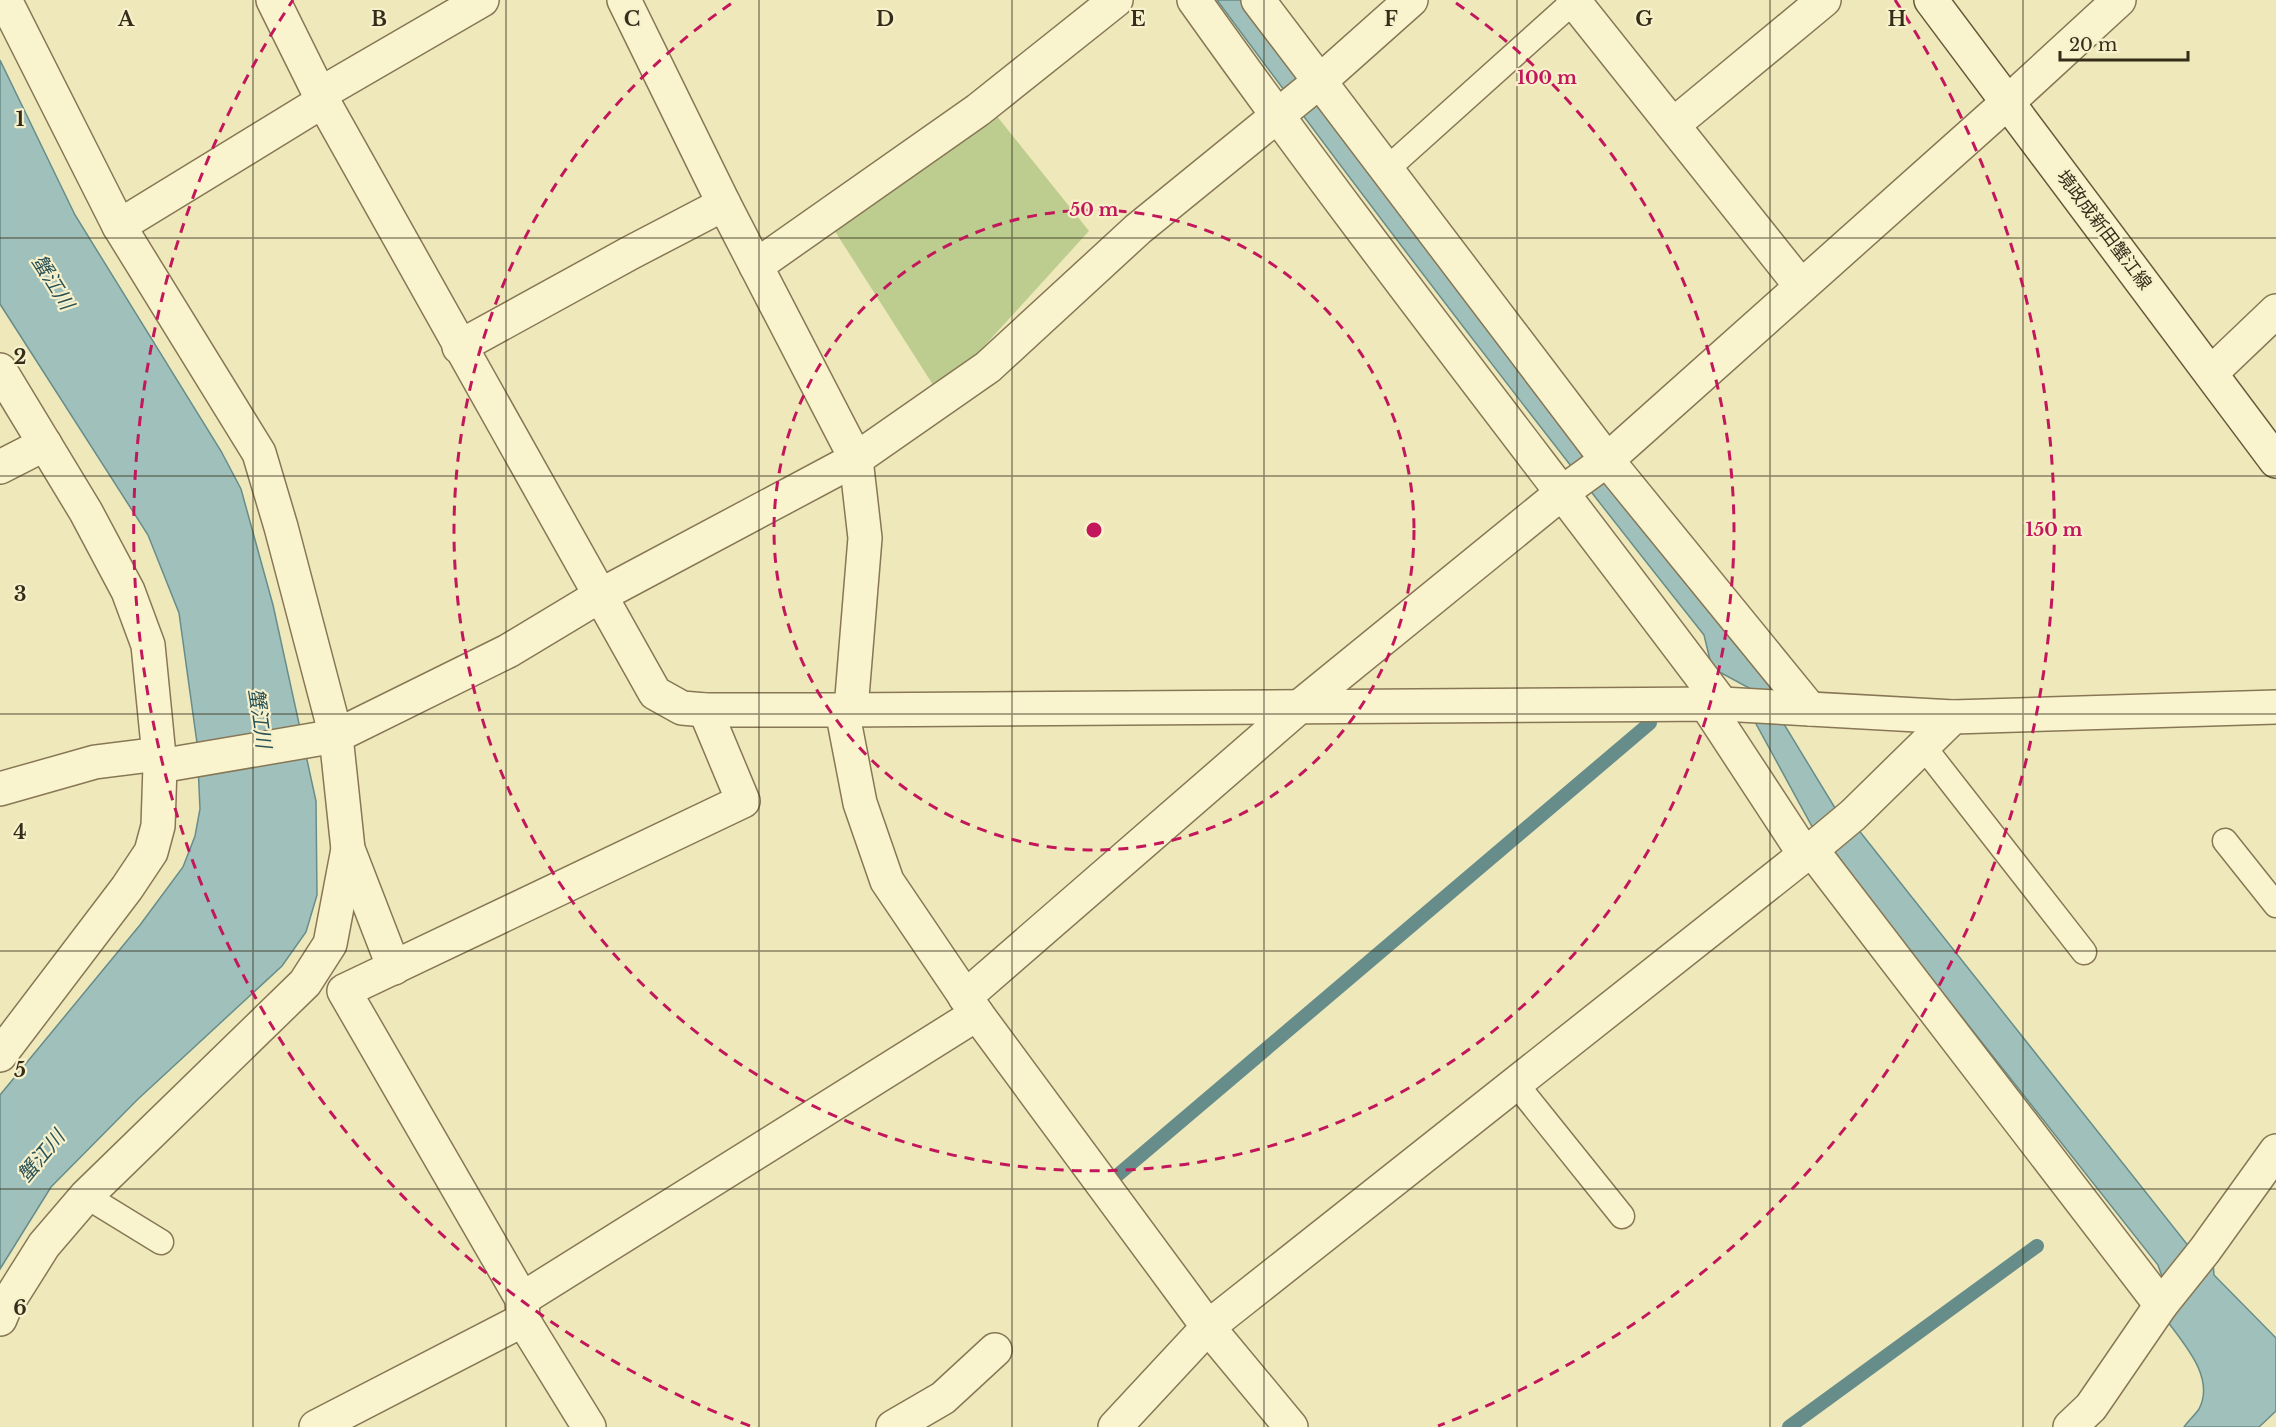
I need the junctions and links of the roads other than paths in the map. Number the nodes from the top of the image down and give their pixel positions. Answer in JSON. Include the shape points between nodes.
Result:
{"nodes":[{"id":1,"x":5,"y":0,"type":"edge"},
{"id":2,"x":273,"y":0,"type":"edge"},
{"id":3,"x":482,"y":0,"type":"edge"},
{"id":4,"x":624,"y":0,"type":"edge"},
{"id":5,"x":1116,"y":0,"type":"edge"},
{"id":6,"x":1194,"y":0,"type":"edge"},
{"id":7,"x":1258,"y":0,"type":"edge"},
{"id":8,"x":1411,"y":0,"type":"edge"},
{"id":9,"x":1574,"y":0,"type":"edge"},
{"id":10,"x":1931,"y":0,"type":"edge"},
{"id":11,"x":2119,"y":0,"type":"edge"},
{"id":12,"x":1820,"y":1,"type":"edge"},
{"id":13,"x":1316,"y":84,"type":"junction"},
{"id":14,"x":322,"y":98,"type":"junction"},
{"id":15,"x":2008,"y":102,"type":"junction"},
{"id":16,"x":1282,"y":112,"type":"junction"},
{"id":17,"x":1673,"y":125,"type":"junction"},
{"id":18,"x":1387,"y":169,"type":"junction"},
{"id":19,"x":724,"y":204,"type":"junction"},
{"id":20,"x":119,"y":226,"type":"junction"},
{"id":21,"x":756,"y":267,"type":"junction"},
{"id":22,"x":1801,"y":286,"type":"junction"},
{"id":23,"x":2276,"y":311,"type":"edge"},
{"id":24,"x":459,"y":347,"type":"junction"},
{"id":25,"x":0,"y":370,"type":"edge"},
{"id":26,"x":2211,"y":373,"type":"junction"},
{"id":27,"x":45,"y":444,"type":"junction"},
{"id":28,"x":856,"y":459,"type":"junction"},
{"id":29,"x":2276,"y":461,"type":"edge"},
{"id":30,"x":0,"y":467,"type":"edge"},
{"id":31,"x":1584,"y":477,"type":"junction"},
{"id":32,"x":601,"y":595,"type":"junction"},
{"id":33,"x":1724,"y":704,"type":"junction"},
{"id":34,"x":1299,"y":707,"type":"junction"},
{"id":35,"x":2276,"y":707,"type":"edge"},
{"id":36,"x":1801,"y":708,"type":"junction"},
{"id":37,"x":705,"y":710,"type":"junction"},
{"id":38,"x":847,"y":710,"type":"junction"},
{"id":39,"x":1953,"y":717,"type":"junction"},
{"id":40,"x":329,"y":738,"type":"junction"},
{"id":41,"x":1923,"y":746,"type":"junction"},
{"id":42,"x":166,"y":761,"type":"junction"},
{"id":43,"x":0,"y":789,"type":"edge"},
{"id":44,"x":2225,"y":841,"type":"dead end"},
{"id":45,"x":348,"y":849,"type":"junction"},
{"id":46,"x":1811,"y":850,"type":"junction"},
{"id":47,"x":2276,"y":905,"type":"edge"},
{"id":48,"x":2084,"y":952,"type":"dead end"},
{"id":49,"x":394,"y":968,"type":"junction"},
{"id":50,"x":971,"y":1006,"type":"junction"},
{"id":51,"x":0,"y":1055,"type":"edge"},
{"id":52,"x":1516,"y":1084,"type":"junction"},
{"id":53,"x":2276,"y":1151,"type":"edge"},
{"id":54,"x":86,"y":1196,"type":"junction"},
{"id":55,"x":1622,"y":1216,"type":"dead end"},
{"id":56,"x":161,"y":1242,"type":"dead end"},
{"id":57,"x":2163,"y":1303,"type":"junction"},
{"id":58,"x":523,"y":1309,"type":"junction"},
{"id":59,"x":0,"y":1318,"type":"edge"},
{"id":60,"x":1208,"y":1327,"type":"junction"},
{"id":61,"x":994,"y":1350,"type":"dead end"},
{"id":62,"x":316,"y":1427,"type":"edge"},
{"id":63,"x":589,"y":1427,"type":"edge"},
{"id":64,"x":892,"y":1427,"type":"edge"},
{"id":65,"x":1115,"y":1427,"type":"edge"},
{"id":66,"x":1291,"y":1427,"type":"edge"},
{"id":67,"x":2070,"y":1427,"type":"edge"}],
"edges":[{"from":1,"to":20,"type":"street"},
{"from":2,"to":14,"type":"street"},
{"from":3,"to":14,"type":"street"},
{"from":4,"to":19,"type":"street"},
{"from":5,"to":21,"type":"street","via":[[978,110]]},
{"from":6,"to":16,"type":"street"},
{"from":7,"to":13,"type":"street"},
{"from":8,"to":13,"type":"street"},
{"from":9,"to":17,"type":"street"},
{"from":9,"to":18,"type":"lane"},
{"from":10,"to":15,"type":"street","name":"境政成新田蟹江線"},
{"from":11,"to":15,"type":"street"},
{"from":12,"to":17,"type":"street"},
{"from":13,"to":16,"type":"street"},
{"from":13,"to":18,"type":"street"},
{"from":14,"to":20,"type":"street"},
{"from":14,"to":24,"type":"street"},
{"from":15,"to":22,"type":"street"},
{"from":15,"to":26,"type":"street","name":"境政成新田蟹江線"},
{"from":16,"to":28,"type":"street","via":[[1138,229],[988,367]]},
{"from":16,"to":31,"type":"street","via":[[1431,324]]},
{"from":17,"to":22,"type":"street"},
{"from":18,"to":31,"type":"street"},
{"from":19,"to":21,"type":"street"},
{"from":19,"to":24,"type":"street"},
{"from":20,"to":40,"type":"street","via":[[259,453],[281,527]]},
{"from":21,"to":28,"type":"street"},
{"from":22,"to":31,"type":"street"},
{"from":23,"to":26,"type":"street"},
{"from":24,"to":32,"type":"street"},
{"from":25,"to":27,"type":"street"},
{"from":26,"to":29,"type":"street","name":"境政成新田蟹江線"},
{"from":27,"to":30,"type":"street"},
{"from":27,"to":42,"type":"street","via":[[86,512],[132,602],[148,645]]},
{"from":28,"to":32,"type":"street"},
{"from":28,"to":38,"type":"street","via":[[866,538]]},
{"from":31,"to":33,"type":"street"},
{"from":31,"to":34,"type":"street"},
{"from":31,"to":36,"type":"street"},
{"from":32,"to":37,"type":"street","via":[[655,693],[682,708]]},
{"from":32,"to":40,"type":"street","via":[[508,651]]},
{"from":33,"to":34,"type":"street"},
{"from":33,"to":36,"type":"street"},
{"from":33,"to":46,"type":"street"},
{"from":34,"to":38,"type":"street"},
{"from":34,"to":50,"type":"street"},
{"from":35,"to":39,"type":"street"},
{"from":36,"to":39,"type":"street"},
{"from":37,"to":38,"type":"street"},
{"from":37,"to":49,"type":"street","via":[[743,801]]},
{"from":38,"to":50,"type":"street","via":[[860,803],[887,881]]},
{"from":39,"to":41,"type":"street"},
{"from":40,"to":42,"type":"street"},
{"from":40,"to":45,"type":"street"},
{"from":41,"to":46,"type":"street"},
{"from":41,"to":48,"type":"lane"},
{"from":42,"to":43,"type":"street","via":[[95,762]]},
{"from":42,"to":51,"type":"street","via":[[151,852]]},
{"from":44,"to":47,"type":"lane"},
{"from":45,"to":49,"type":"street"},
{"from":45,"to":54,"type":"street","via":[[330,944],[304,983]]},
{"from":46,"to":52,"type":"street"},
{"from":46,"to":57,"type":"street"},
{"from":49,"to":58,"type":"street","via":[[344,991]]},
{"from":50,"to":58,"type":"street"},
{"from":50,"to":60,"type":"street"},
{"from":52,"to":55,"type":"lane"},
{"from":52,"to":60,"type":"street"},
{"from":53,"to":57,"type":"street"},
{"from":54,"to":56,"type":"lane"},
{"from":54,"to":59,"type":"street","via":[[44,1245]]},
{"from":57,"to":67,"type":"street","via":[[2091,1407]]},
{"from":58,"to":62,"type":"street"},
{"from":58,"to":63,"type":"street"},
{"from":60,"to":65,"type":"street"},
{"from":60,"to":66,"type":"street"},
{"from":61,"to":64,"type":"street","via":[[943,1398]]}]}
